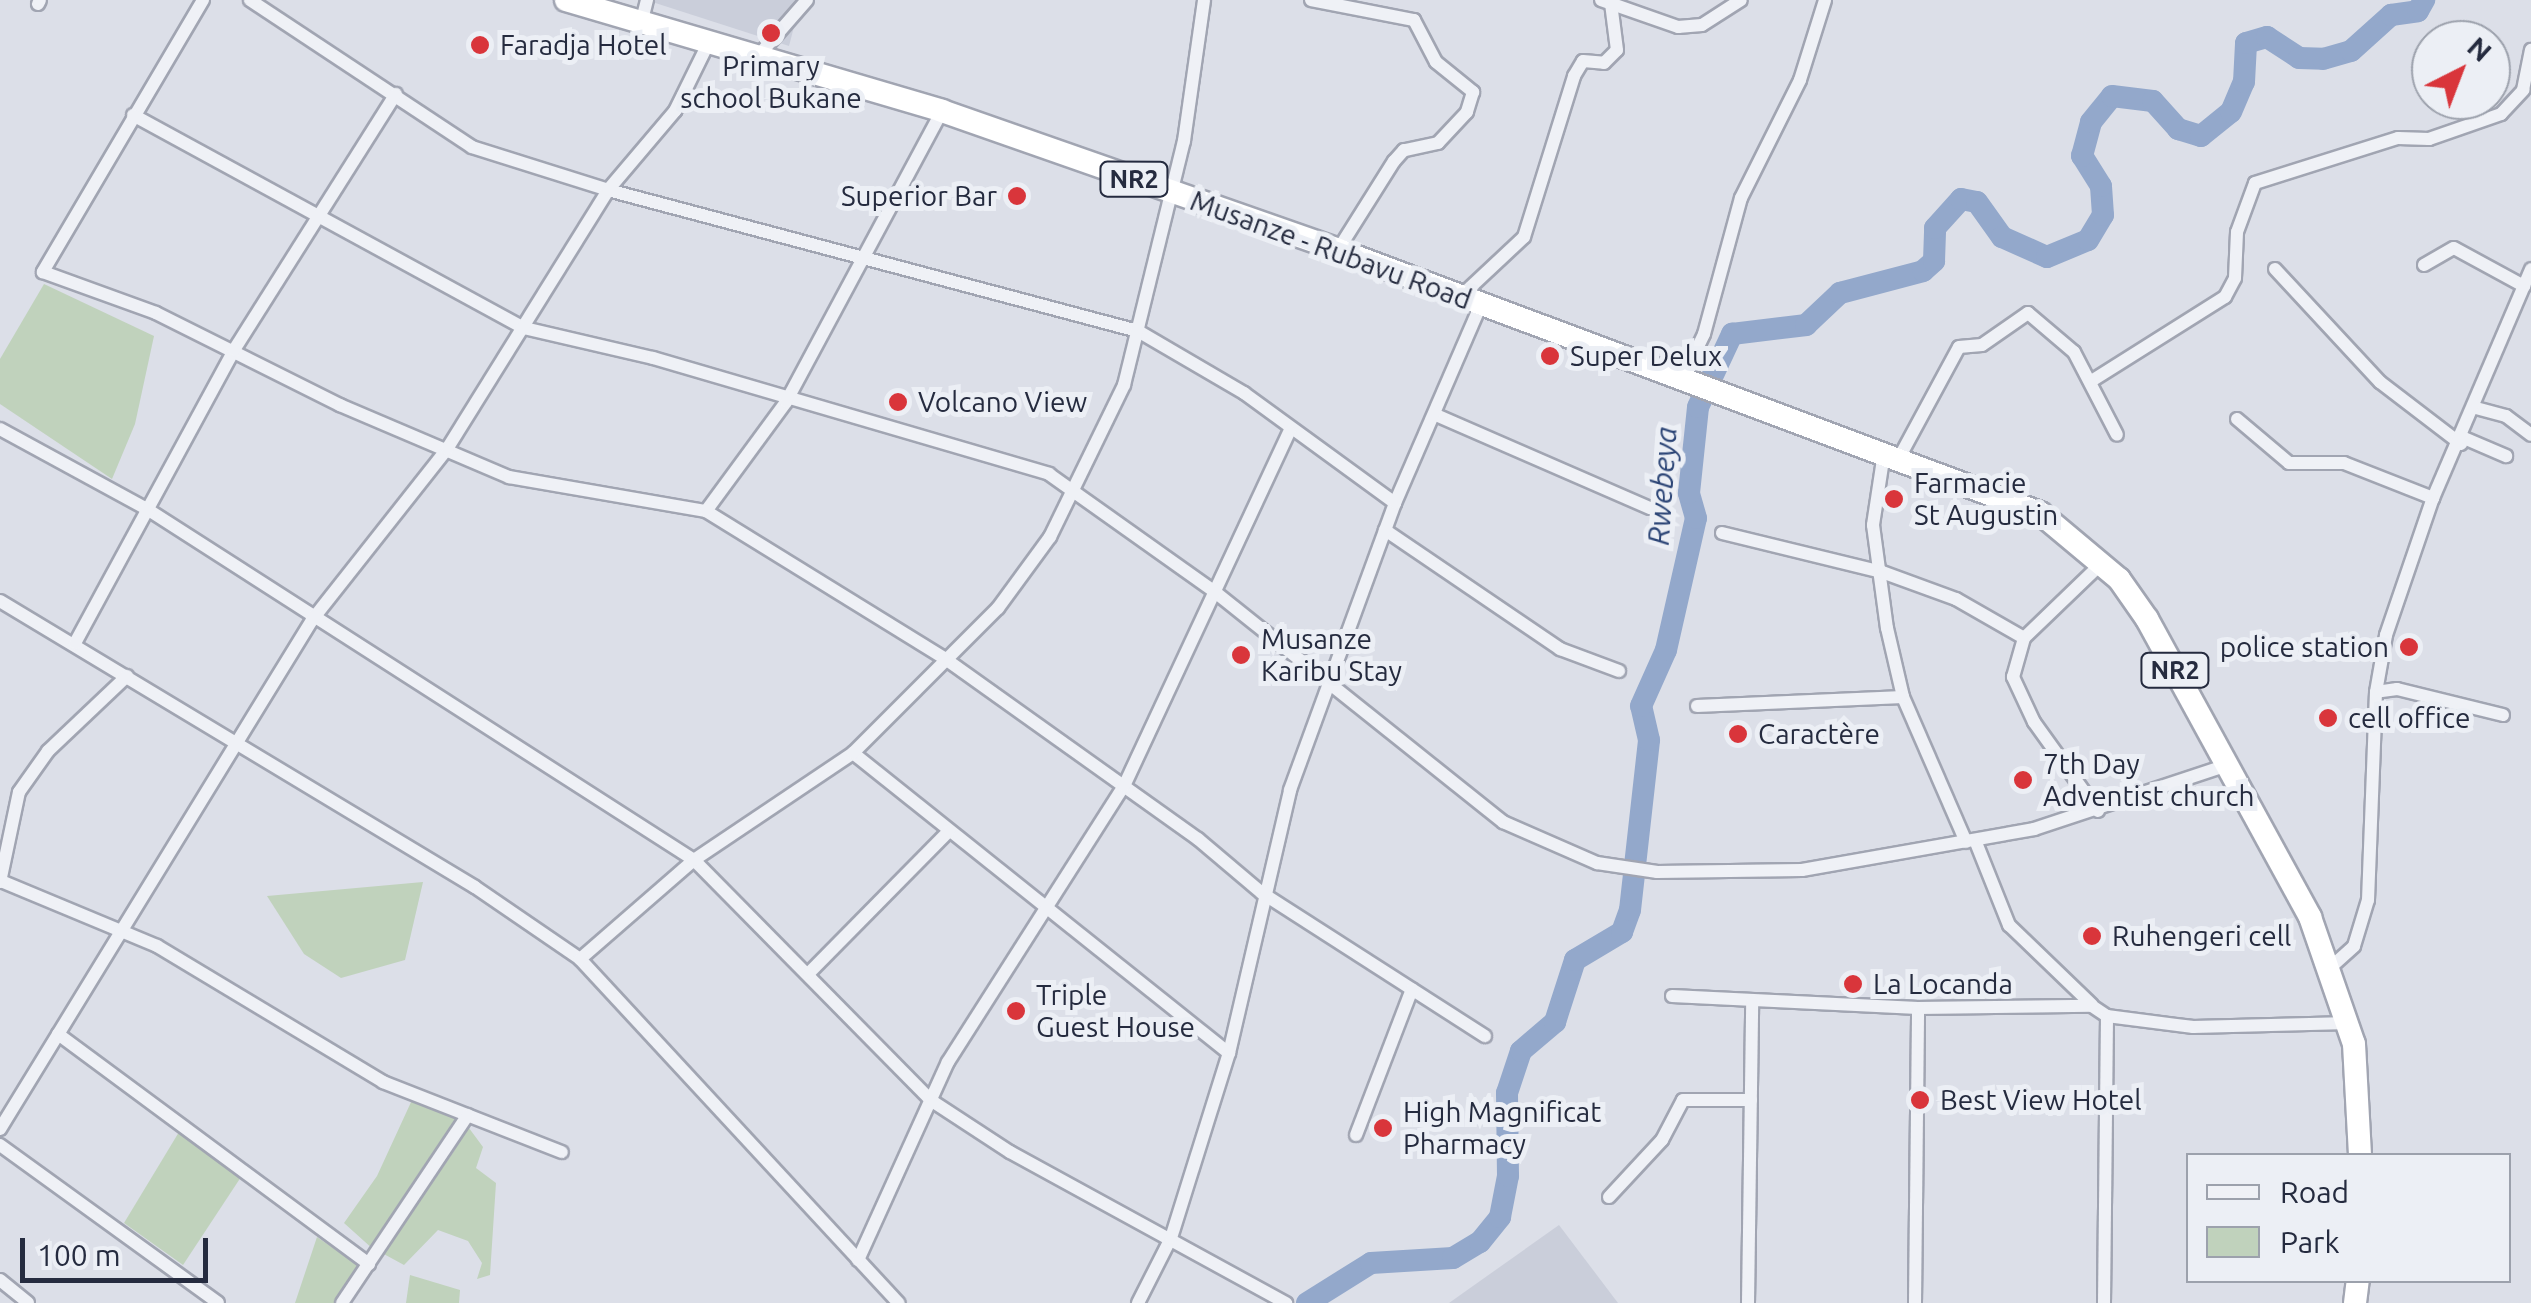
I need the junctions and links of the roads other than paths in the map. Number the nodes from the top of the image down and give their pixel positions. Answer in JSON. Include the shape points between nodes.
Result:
{"nodes":[{"id":1,"x":203,"y":0,"type":"edge"},
{"id":2,"x":250,"y":0,"type":"edge"},
{"id":3,"x":566,"y":0,"type":"edge"},
{"id":4,"x":808,"y":0,"type":"edge"},
{"id":5,"x":1204,"y":0,"type":"edge"},
{"id":6,"x":1311,"y":0,"type":"edge"},
{"id":7,"x":1655,"y":0,"type":"edge"},
{"id":8,"x":1740,"y":0,"type":"edge"},
{"id":9,"x":1825,"y":0,"type":"edge"},
{"id":10,"x":1606,"y":2,"type":"edge"},
{"id":11,"x":644,"y":10,"type":"edge"},
{"id":12,"x":1647,"y":16,"type":"junction"},
{"id":13,"x":711,"y":39,"type":"junction"},
{"id":14,"x":2531,"y":50,"type":"edge"},
{"id":15,"x":760,"y":55,"type":"junction"},
{"id":16,"x":2527,"y":91,"type":"edge"},
{"id":17,"x":396,"y":94,"type":"junction"},
{"id":18,"x":942,"y":111,"type":"junction"},
{"id":19,"x":133,"y":115,"type":"junction"},
{"id":20,"x":608,"y":190,"type":"junction"},
{"id":21,"x":1170,"y":191,"type":"junction"},
{"id":22,"x":320,"y":217,"type":"junction"},
{"id":23,"x":1338,"y":250,"type":"junction"},
{"id":24,"x":864,"y":254,"type":"junction"},
{"id":25,"x":2424,"y":265,"type":"dead end"},
{"id":26,"x":2275,"y":269,"type":"dead end"},
{"id":27,"x":2531,"y":269,"type":"edge"},
{"id":28,"x":2524,"y":286,"type":"junction"},
{"id":29,"x":1471,"y":300,"type":"junction"},
{"id":30,"x":524,"y":328,"type":"junction"},
{"id":31,"x":1138,"y":331,"type":"junction"},
{"id":32,"x":234,"y":350,"type":"junction"},
{"id":33,"x":2093,"y":380,"type":"junction"},
{"id":34,"x":1688,"y":382,"type":"junction"},
{"id":35,"x":786,"y":402,"type":"junction"},
{"id":36,"x":2476,"y":408,"type":"junction"},
{"id":37,"x":1436,"y":415,"type":"junction"},
{"id":38,"x":2237,"y":419,"type":"dead end"},
{"id":39,"x":0,"y":429,"type":"edge"},
{"id":40,"x":1289,"y":432,"type":"junction"},
{"id":41,"x":2117,"y":434,"type":"dead end"},
{"id":42,"x":2531,"y":435,"type":"edge"},
{"id":43,"x":2463,"y":441,"type":"junction"},
{"id":44,"x":447,"y":448,"type":"junction"},
{"id":45,"x":1891,"y":456,"type":"junction"},
{"id":46,"x":2506,"y":456,"type":"dead end"},
{"id":47,"x":1077,"y":489,"type":"junction"},
{"id":48,"x":2433,"y":498,"type":"junction"},
{"id":49,"x":1394,"y":503,"type":"junction"},
{"id":50,"x":1650,"y":508,"type":"dead end"},
{"id":51,"x":147,"y":509,"type":"junction"},
{"id":52,"x":706,"y":511,"type":"junction"},
{"id":53,"x":1385,"y":530,"type":"junction"},
{"id":54,"x":1722,"y":533,"type":"dead end"},
{"id":55,"x":2102,"y":563,"type":"junction"},
{"id":56,"x":1882,"y":572,"type":"junction"},
{"id":57,"x":1215,"y":592,"type":"junction"},
{"id":58,"x":0,"y":600,"type":"edge"},
{"id":59,"x":312,"y":620,"type":"junction"},
{"id":60,"x":2024,"y":638,"type":"junction"},
{"id":61,"x":75,"y":643,"type":"junction"},
{"id":62,"x":947,"y":660,"type":"junction"},
{"id":63,"x":1618,"y":672,"type":"dead end"},
{"id":64,"x":127,"y":676,"type":"junction"},
{"id":65,"x":1328,"y":683,"type":"junction"},
{"id":66,"x":2376,"y":692,"type":"junction"},
{"id":67,"x":1903,"y":697,"type":"junction"},
{"id":68,"x":1697,"y":706,"type":"dead end"},
{"id":69,"x":2503,"y":715,"type":"dead end"},
{"id":70,"x":233,"y":742,"type":"junction"},
{"id":71,"x":853,"y":753,"type":"junction"},
{"id":72,"x":2226,"y":765,"type":"junction"},
{"id":73,"x":1124,"y":786,"type":"junction"},
{"id":74,"x":2098,"y":812,"type":"junction"},
{"id":75,"x":949,"y":830,"type":"junction"},
{"id":76,"x":1971,"y":841,"type":"junction"},
{"id":77,"x":694,"y":860,"type":"junction"},
{"id":78,"x":0,"y":882,"type":"edge"},
{"id":79,"x":1262,"y":893,"type":"junction"},
{"id":80,"x":1047,"y":910,"type":"junction"},
{"id":81,"x":124,"y":933,"type":"junction"},
{"id":82,"x":580,"y":959,"type":"junction"},
{"id":83,"x":2331,"y":966,"type":"junction"},
{"id":84,"x":808,"y":973,"type":"junction"},
{"id":85,"x":1412,"y":989,"type":"junction"},
{"id":86,"x":1672,"y":996,"type":"dead end"},
{"id":87,"x":1752,"y":1001,"type":"junction"},
{"id":88,"x":2092,"y":1006,"type":"junction"},
{"id":89,"x":1918,"y":1008,"type":"junction"},
{"id":90,"x":2107,"y":1016,"type":"junction"},
{"id":91,"x":2349,"y":1024,"type":"junction"},
{"id":92,"x":58,"y":1034,"type":"junction"},
{"id":93,"x":1484,"y":1036,"type":"dead end"},
{"id":94,"x":1229,"y":1053,"type":"junction"},
{"id":95,"x":1751,"y":1100,"type":"junction"},
{"id":96,"x":932,"y":1101,"type":"junction"},
{"id":97,"x":468,"y":1115,"type":"junction"},
{"id":98,"x":0,"y":1129,"type":"edge"},
{"id":99,"x":1356,"y":1136,"type":"dead end"},
{"id":100,"x":0,"y":1145,"type":"edge"},
{"id":101,"x":562,"y":1152,"type":"dead end"},
{"id":102,"x":2360,"y":1153,"type":"edge"},
{"id":103,"x":1609,"y":1198,"type":"dead end"},
{"id":104,"x":1171,"y":1238,"type":"junction"},
{"id":105,"x":858,"y":1260,"type":"junction"},
{"id":106,"x":369,"y":1264,"type":"junction"},
{"id":107,"x":0,"y":1280,"type":"edge"},
{"id":108,"x":28,"y":1303,"type":"edge"},
{"id":109,"x":218,"y":1303,"type":"edge"},
{"id":110,"x":342,"y":1303,"type":"edge"},
{"id":111,"x":899,"y":1303,"type":"edge"},
{"id":112,"x":1138,"y":1303,"type":"edge"},
{"id":113,"x":1286,"y":1303,"type":"edge"},
{"id":114,"x":1748,"y":1303,"type":"edge"},
{"id":115,"x":1915,"y":1303,"type":"edge"},
{"id":116,"x":2104,"y":1303,"type":"edge"}],
"edges":[{"from":1,"to":19,"type":"street"},
{"from":2,"to":17,"type":"street"},
{"from":3,"to":11,"type":"highway","name":"Musanze - Rubavu Road","number":"NR2"},
{"from":4,"to":15,"type":"street"},
{"from":5,"to":21,"type":"street","via":[[1193,95]]},
{"from":6,"to":23,"type":"street","via":[[1414,20],[1436,62],[1474,92],[1467,112],[1438,142],[1404,150],[1394,160]]},
{"from":7,"to":12,"type":"street"},
{"from":8,"to":12,"type":"street","via":[[1702,25],[1678,27]]},
{"from":9,"to":34,"type":"street","via":[[1800,80],[1741,198]]},
{"from":10,"to":12,"type":"street"},
{"from":10,"to":29,"type":"street","via":[[1618,50],[1604,64],[1583,61],[1574,76],[1524,237]]},
{"from":11,"to":13,"type":"highway","name":"Musanze - Rubavu Road","number":"NR2"},
{"from":13,"to":15,"type":"highway","name":"Musanze - Rubavu Road","number":"NR2"},
{"from":13,"to":20,"type":"street","via":[[674,111]]},
{"from":14,"to":16,"type":"street"},
{"from":15,"to":18,"type":"highway","name":"Musanze - Rubavu Road","number":"NR2"},
{"from":16,"to":33,"type":"street","via":[[2480,124],[2429,140],[2398,138],[2255,183],[2237,232],[2235,278],[2224,297]]},
{"from":17,"to":20,"type":"street","via":[[472,147]]},
{"from":17,"to":22,"type":"street"},
{"from":18,"to":21,"type":"highway","name":"Musanze - Rubavu Road","number":"NR2"},
{"from":18,"to":24,"type":"street"},
{"from":19,"to":22,"type":"street"},
{"from":19,"to":32,"type":"street","via":[[43,272]]},
{"from":20,"to":24,"type":"street"},
{"from":20,"to":30,"type":"street"},
{"from":21,"to":23,"type":"highway","name":"Musanze - Rubavu Road","number":"NR2"},
{"from":21,"to":31,"type":"street"},
{"from":22,"to":30,"type":"street"},
{"from":22,"to":32,"type":"street"},
{"from":23,"to":29,"type":"highway","name":"Musanze - Rubavu Road","number":"NR2"},
{"from":24,"to":31,"type":"street"},
{"from":24,"to":35,"type":"street"},
{"from":25,"to":28,"type":"street","via":[[2454,248]]},
{"from":26,"to":43,"type":"street","via":[[2380,382]]},
{"from":27,"to":28,"type":"street"},
{"from":28,"to":36,"type":"street"},
{"from":29,"to":34,"type":"highway","name":"Musanze - Rubavu Road","number":"NR2"},
{"from":29,"to":37,"type":"street"},
{"from":30,"to":35,"type":"street","via":[[653,358]]},
{"from":30,"to":44,"type":"street"},
{"from":31,"to":40,"type":"street","via":[[1244,393]]},
{"from":31,"to":47,"type":"street","via":[[1124,385]]},
{"from":32,"to":44,"type":"street","via":[[340,405]]},
{"from":32,"to":51,"type":"street"},
{"from":33,"to":41,"type":"street"},
{"from":33,"to":45,"type":"street","via":[[2045,323],[2028,313],[2016,316],[1982,345],[1959,347]]},
{"from":34,"to":45,"type":"highway","number":"NR2"},
{"from":35,"to":47,"type":"street","via":[[1032,469]]},
{"from":35,"to":52,"type":"street"},
{"from":36,"to":42,"type":"street","via":[[2506,416]]},
{"from":36,"to":43,"type":"street"},
{"from":37,"to":49,"type":"street"},
{"from":37,"to":50,"type":"street"},
{"from":38,"to":48,"type":"street","via":[[2289,463],[2344,462]]},
{"from":39,"to":51,"type":"street"},
{"from":40,"to":49,"type":"street"},
{"from":40,"to":57,"type":"street"},
{"from":43,"to":46,"type":"street"},
{"from":43,"to":48,"type":"street"},
{"from":44,"to":52,"type":"street","via":[[509,477]]},
{"from":44,"to":59,"type":"street"},
{"from":45,"to":55,"type":"highway","number":"NR2","via":[[2040,513]]},
{"from":45,"to":56,"type":"street","via":[[1873,524]]},
{"from":47,"to":57,"type":"street"},
{"from":47,"to":62,"type":"street","via":[[998,608]]},
{"from":48,"to":66,"type":"street","via":[[2386,635]]},
{"from":49,"to":53,"type":"street"},
{"from":51,"to":59,"type":"street"},
{"from":51,"to":61,"type":"street"},
{"from":52,"to":62,"type":"street"},
{"from":53,"to":63,"type":"street","via":[[1560,649]]},
{"from":53,"to":65,"type":"street"},
{"from":54,"to":56,"type":"street"},
{"from":55,"to":60,"type":"street"},
{"from":55,"to":72,"type":"highway","number":"NR2","via":[[2147,619]]},
{"from":56,"to":60,"type":"street","via":[[1956,600]]},
{"from":56,"to":67,"type":"street"},
{"from":57,"to":65,"type":"street"},
{"from":57,"to":73,"type":"street"},
{"from":58,"to":61,"type":"street"},
{"from":59,"to":70,"type":"street"},
{"from":59,"to":77,"type":"street"},
{"from":60,"to":74,"type":"street","via":[[2014,655],[2016,688]]},
{"from":61,"to":64,"type":"street"},
{"from":62,"to":71,"type":"street"},
{"from":62,"to":73,"type":"street"},
{"from":64,"to":70,"type":"street"},
{"from":64,"to":78,"type":"street","via":[[48,751],[19,792]]},
{"from":65,"to":76,"type":"street","via":[[1503,822],[1597,863],[1657,872],[1802,870]]},
{"from":65,"to":79,"type":"street"},
{"from":66,"to":69,"type":"street","via":[[2397,689]]},
{"from":66,"to":83,"type":"street","via":[[2368,900],[2354,946]]},
{"from":67,"to":68,"type":"street"},
{"from":67,"to":76,"type":"street"},
{"from":70,"to":81,"type":"street"},
{"from":70,"to":82,"type":"street","via":[[475,886]]},
{"from":71,"to":75,"type":"street"},
{"from":71,"to":77,"type":"street"},
{"from":72,"to":74,"type":"street"},
{"from":72,"to":83,"type":"highway","number":"NR2"},
{"from":73,"to":79,"type":"street"},
{"from":73,"to":80,"type":"street"},
{"from":74,"to":76,"type":"street"},
{"from":75,"to":80,"type":"street"},
{"from":75,"to":84,"type":"street"},
{"from":76,"to":88,"type":"street","via":[[2009,924]]},
{"from":77,"to":82,"type":"street"},
{"from":77,"to":84,"type":"street"},
{"from":78,"to":81,"type":"street"},
{"from":79,"to":85,"type":"street"},
{"from":79,"to":94,"type":"street"},
{"from":80,"to":94,"type":"street"},
{"from":80,"to":96,"type":"street","via":[[956,1049]]},
{"from":81,"to":92,"type":"street"},
{"from":81,"to":97,"type":"street","via":[[383,1082]]},
{"from":82,"to":105,"type":"street"},
{"from":83,"to":91,"type":"highway","number":"NR2"},
{"from":84,"to":96,"type":"street"},
{"from":85,"to":93,"type":"street"},
{"from":85,"to":99,"type":"street"},
{"from":86,"to":87,"type":"street"},
{"from":87,"to":89,"type":"street"},
{"from":87,"to":95,"type":"street"},
{"from":88,"to":89,"type":"street"},
{"from":88,"to":90,"type":"street"},
{"from":89,"to":115,"type":"street"},
{"from":90,"to":91,"type":"street","via":[[2193,1028]]},
{"from":90,"to":116,"type":"street"},
{"from":91,"to":102,"type":"highway","number":"NR2"},
{"from":92,"to":98,"type":"street"},
{"from":92,"to":106,"type":"street"},
{"from":94,"to":104,"type":"street"},
{"from":95,"to":103,"type":"street","via":[[1683,1100],[1662,1140]]},
{"from":95,"to":114,"type":"street"},
{"from":96,"to":104,"type":"street","via":[[1010,1152]]},
{"from":96,"to":105,"type":"street"},
{"from":97,"to":101,"type":"street"},
{"from":97,"to":106,"type":"street"},
{"from":100,"to":109,"type":"street"},
{"from":104,"to":112,"type":"street"},
{"from":104,"to":113,"type":"street"},
{"from":105,"to":111,"type":"street"},
{"from":106,"to":110,"type":"street"},
{"from":107,"to":108,"type":"street"}]}
